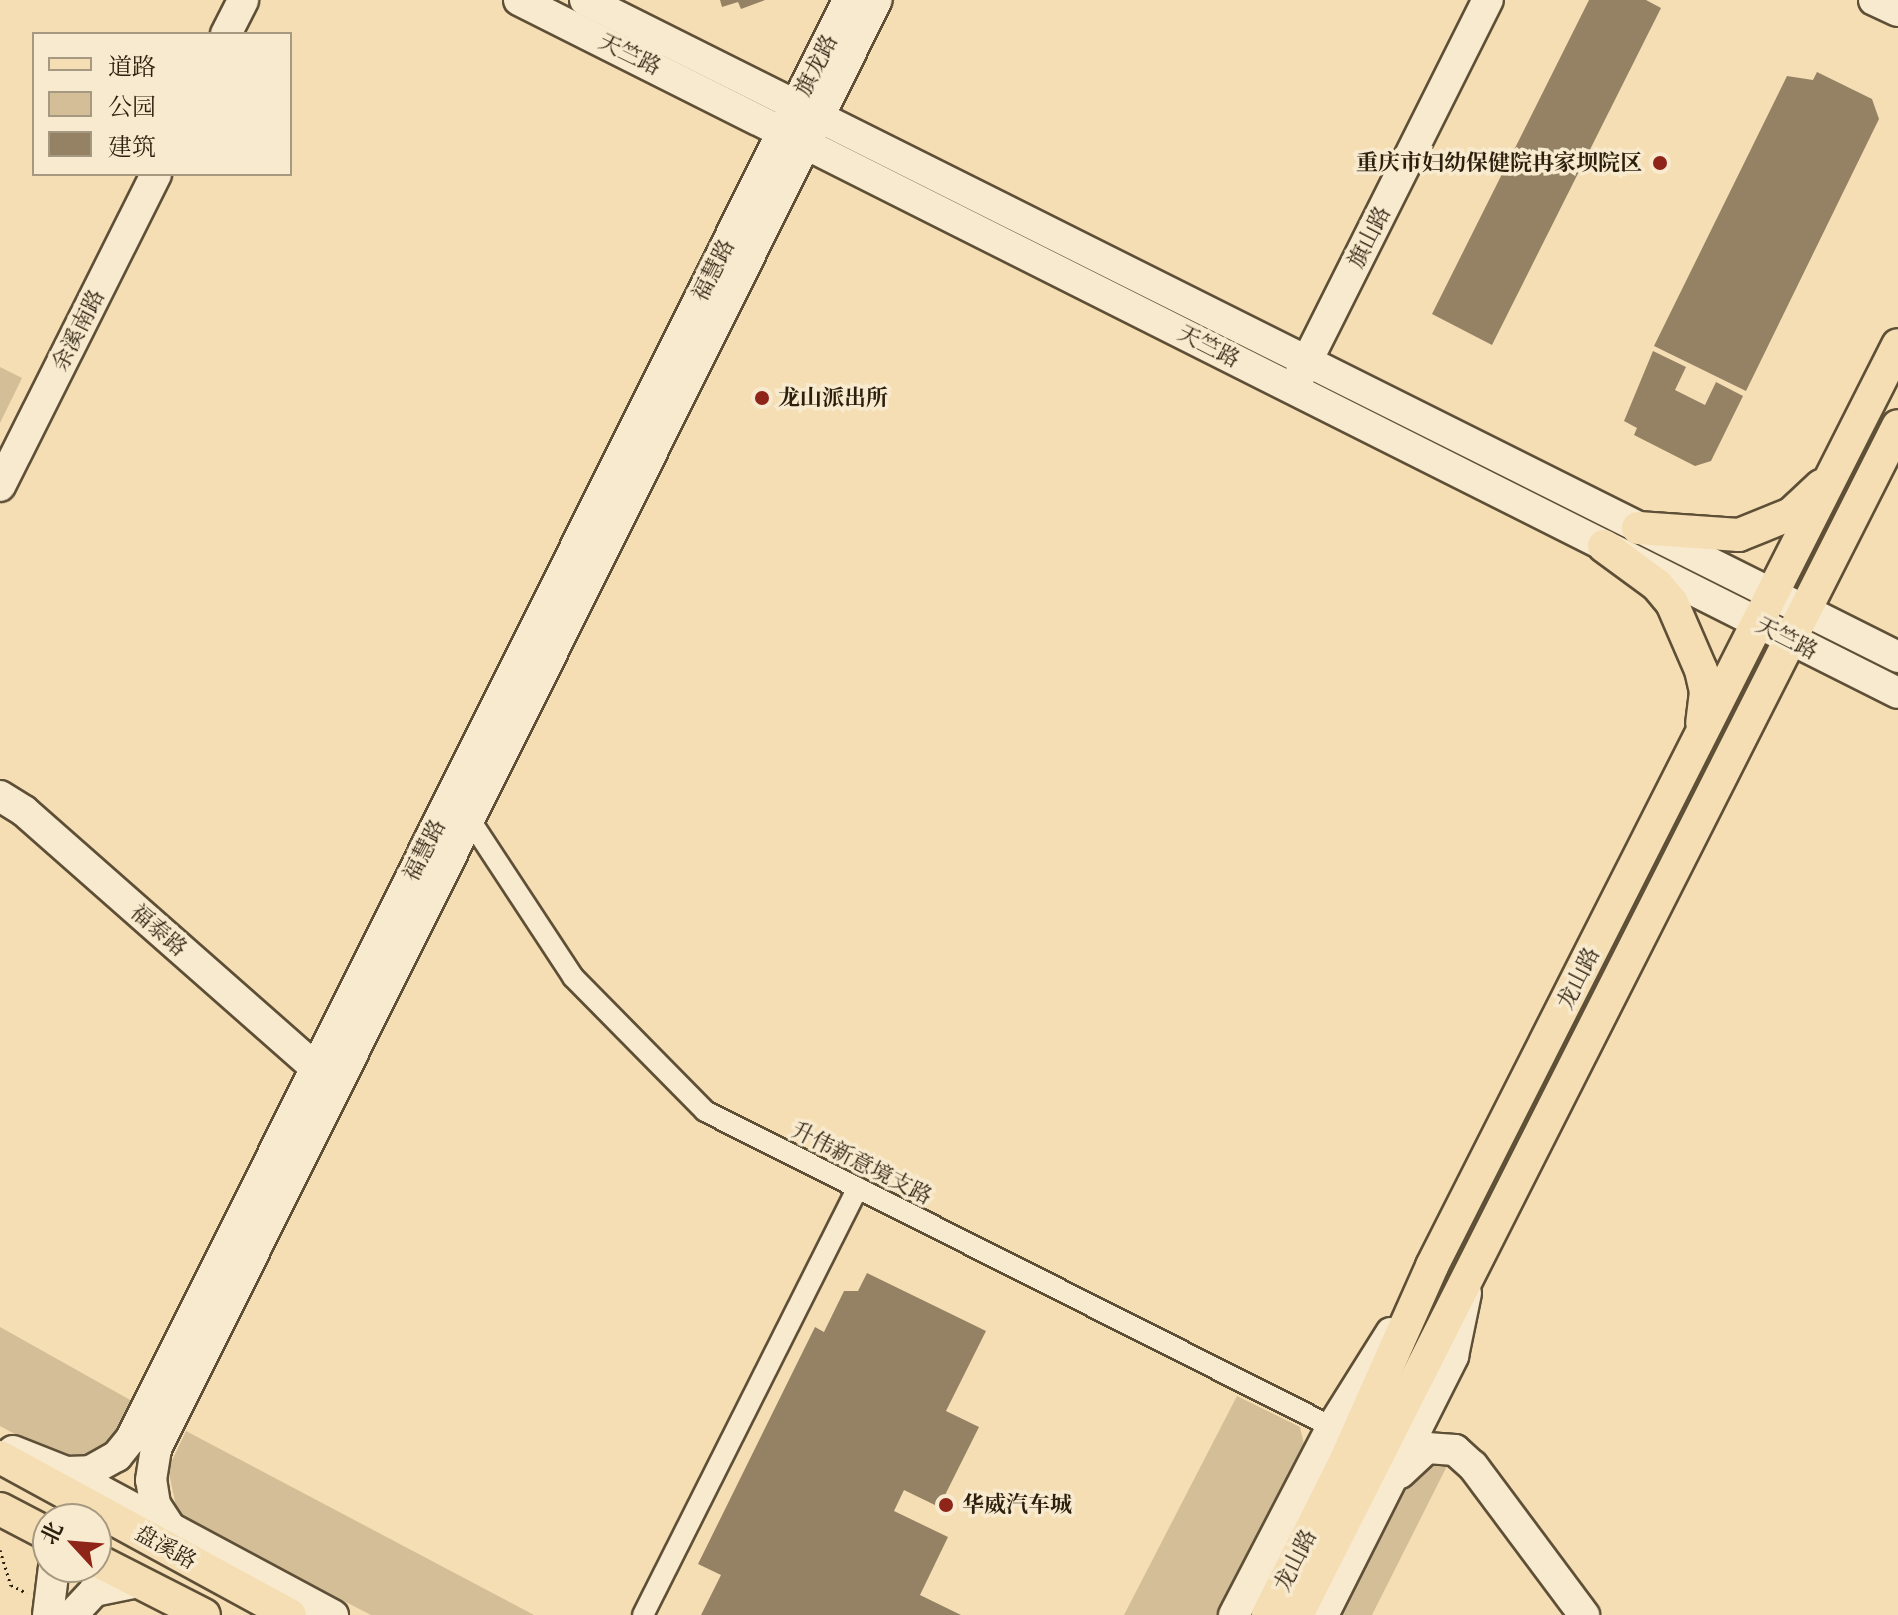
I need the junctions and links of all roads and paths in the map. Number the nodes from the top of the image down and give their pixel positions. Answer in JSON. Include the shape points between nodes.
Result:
{"nodes":[{"id":1,"x":243,"y":0,"type":"edge"},
{"id":2,"x":519,"y":0,"type":"edge"},
{"id":3,"x":585,"y":0,"type":"edge"},
{"id":4,"x":848,"y":0,"type":"edge"},
{"id":5,"x":877,"y":0,"type":"edge"},
{"id":6,"x":1488,"y":0,"type":"edge"},
{"id":7,"x":1874,"y":0,"type":"edge"},
{"id":8,"x":1898,"y":11,"type":"edge"},
{"id":9,"x":227,"y":32,"type":"edge"},
{"id":10,"x":801,"y":122,"type":"junction"},
{"id":11,"x":155,"y":176,"type":"edge"},
{"id":12,"x":1898,"y":345,"type":"edge"},
{"id":13,"x":1299,"y":376,"type":"junction"},
{"id":14,"x":1898,"y":426,"type":"edge"},
{"id":15,"x":1832,"y":476,"type":"junction"},
{"id":16,"x":0,"y":486,"type":"edge"},
{"id":17,"x":1638,"y":528,"type":"junction"},
{"id":18,"x":1604,"y":546,"type":"junction"},
{"id":19,"x":1773,"y":595,"type":"junction"},
{"id":20,"x":1805,"y":611,"type":"junction"},
{"id":21,"x":1758,"y":623,"type":"junction"},
{"id":22,"x":1790,"y":640,"type":"junction"},
{"id":23,"x":1898,"y":657,"type":"edge"},
{"id":24,"x":1898,"y":693,"type":"edge"},
{"id":25,"x":1699,"y":741,"type":"junction"},
{"id":26,"x":0,"y":796,"type":"edge"},
{"id":27,"x":470,"y":820,"type":"junction"},
{"id":28,"x":315,"y":1068,"type":"junction"},
{"id":29,"x":858,"y":1188,"type":"junction"},
{"id":30,"x":1432,"y":1266,"type":"junction"},
{"id":31,"x":1468,"y":1284,"type":"junction"},
{"id":32,"x":1332,"y":1427,"type":"junction"},
{"id":33,"x":143,"y":1444,"type":"junction"},
{"id":34,"x":0,"y":1446,"type":"edge"},
{"id":35,"x":0,"y":1457,"type":"edge"},
{"id":36,"x":66,"y":1472,"type":"junction"},
{"id":37,"x":1388,"y":1486,"type":"junction"},
{"id":38,"x":0,"y":1509,"type":"edge"},
{"id":39,"x":171,"y":1529,"type":"junction"},
{"id":40,"x":32,"y":1530,"type":"edge"},
{"id":41,"x":0,"y":1550,"type":"edge"},
{"id":42,"x":112,"y":1568,"type":"edge"},
{"id":43,"x":138,"y":1582,"type":"junction"},
{"id":44,"x":52,"y":1583,"type":"edge"},
{"id":45,"x":27,"y":1593,"type":"dead end"},
{"id":46,"x":48,"y":1615,"type":"edge"},
{"id":47,"x":72,"y":1615,"type":"edge"},
{"id":48,"x":204,"y":1615,"type":"edge"},
{"id":49,"x":290,"y":1615,"type":"edge"},
{"id":50,"x":333,"y":1615,"type":"edge"},
{"id":51,"x":643,"y":1615,"type":"edge"},
{"id":52,"x":1234,"y":1615,"type":"edge"},
{"id":53,"x":1268,"y":1615,"type":"edge"},
{"id":54,"x":1297,"y":1615,"type":"edge"},
{"id":55,"x":1323,"y":1615,"type":"edge"},
{"id":56,"x":1584,"y":1615,"type":"edge"}],
"edges":[{"from":1,"to":9,"type":"main road"},
{"from":2,"to":10,"type":"main road","name":"天竺路"},
{"from":3,"to":10,"type":"main road","name":"天竺路"},
{"from":4,"to":10,"type":"main road","name":"旗龙路"},
{"from":5,"to":10,"type":"main road"},
{"from":6,"to":13,"type":"main road","name":"旗山路"},
{"from":7,"to":8,"type":"main road"},
{"from":10,"to":13,"type":"main road","name":"天竺路"},
{"from":10,"to":27,"type":"main road","name":"福慧路"},
{"from":10,"to":28,"type":"main road","name":"福慧路"},
{"from":11,"to":16,"type":"main road","name":"余溪南路"},
{"from":12,"to":15,"type":"main road","name":"龙山路"},
{"from":13,"to":17,"type":"main road","name":"天竺路"},
{"from":13,"to":18,"type":"main road","name":"天竺路"},
{"from":14,"to":20,"type":"main road","name":"龙山路"},
{"from":15,"to":17,"type":"main road","via":[[1791,514],[1752,531],[1711,537]]},
{"from":15,"to":19,"type":"main road","name":"龙山路"},
{"from":17,"to":19,"type":"main road","name":"天竺路"},
{"from":18,"to":21,"type":"main road","name":"天竺路"},
{"from":18,"to":25,"type":"main road","via":[[1657,585],[1672,603],[1706,692]]},
{"from":19,"to":20,"type":"main road","name":"天竺路"},
{"from":19,"to":21,"type":"main road","name":"龙山路"},
{"from":20,"to":22,"type":"main road","name":"龙山路"},
{"from":20,"to":23,"type":"main road","name":"天竺路"},
{"from":21,"to":22,"type":"main road","name":"天竺路"},
{"from":21,"to":25,"type":"main road","name":"龙山路"},
{"from":22,"to":24,"type":"main road","name":"天竺路"},
{"from":22,"to":31,"type":"main road","name":"龙山路"},
{"from":25,"to":30,"type":"main road","name":"龙山路"},
{"from":26,"to":28,"type":"main road","name":"福泰路"},
{"from":27,"to":29,"type":"street","name":"升伟新意境支路","via":[[573,977],[705,1111]]},
{"from":27,"to":33,"type":"main road","name":"福慧路"},
{"from":28,"to":33,"type":"main road","name":"福慧路"},
{"from":29,"to":32,"type":"street","name":"升伟新意境支路"},
{"from":29,"to":51,"type":"street"},
{"from":30,"to":32,"type":"main road"},
{"from":30,"to":53,"type":"main road","name":"龙山路","via":[[1344,1464]]},
{"from":31,"to":37,"type":"main road","via":[[1453,1356]]},
{"from":31,"to":54,"type":"main road","name":"龙山路"},
{"from":32,"to":52,"type":"main road"},
{"from":33,"to":36,"type":"main road","name":"福慧路","via":[[90,1471]]},
{"from":33,"to":39,"type":"main road","name":"福慧路","via":[[155,1504]]},
{"from":34,"to":36,"type":"main road"},
{"from":35,"to":49,"type":"main road","name":"盘溪路"},
{"from":36,"to":39,"type":"main road"},
{"from":37,"to":55,"type":"main road"},
{"from":37,"to":56,"type":"main road","via":[[1427,1448],[1455,1450],[1473,1466]]},
{"from":38,"to":40,"type":"main road"},
{"from":39,"to":50,"type":"main road"},
{"from":41,"to":45,"type":"path","via":[[11,1585]]},
{"from":42,"to":43,"type":"main road","name":"盘溪路"},
{"from":43,"to":47,"type":"main road","via":[[94,1591]]},
{"from":43,"to":48,"type":"main road","name":"盘溪路"},
{"from":44,"to":46,"type":"main road"}]}
